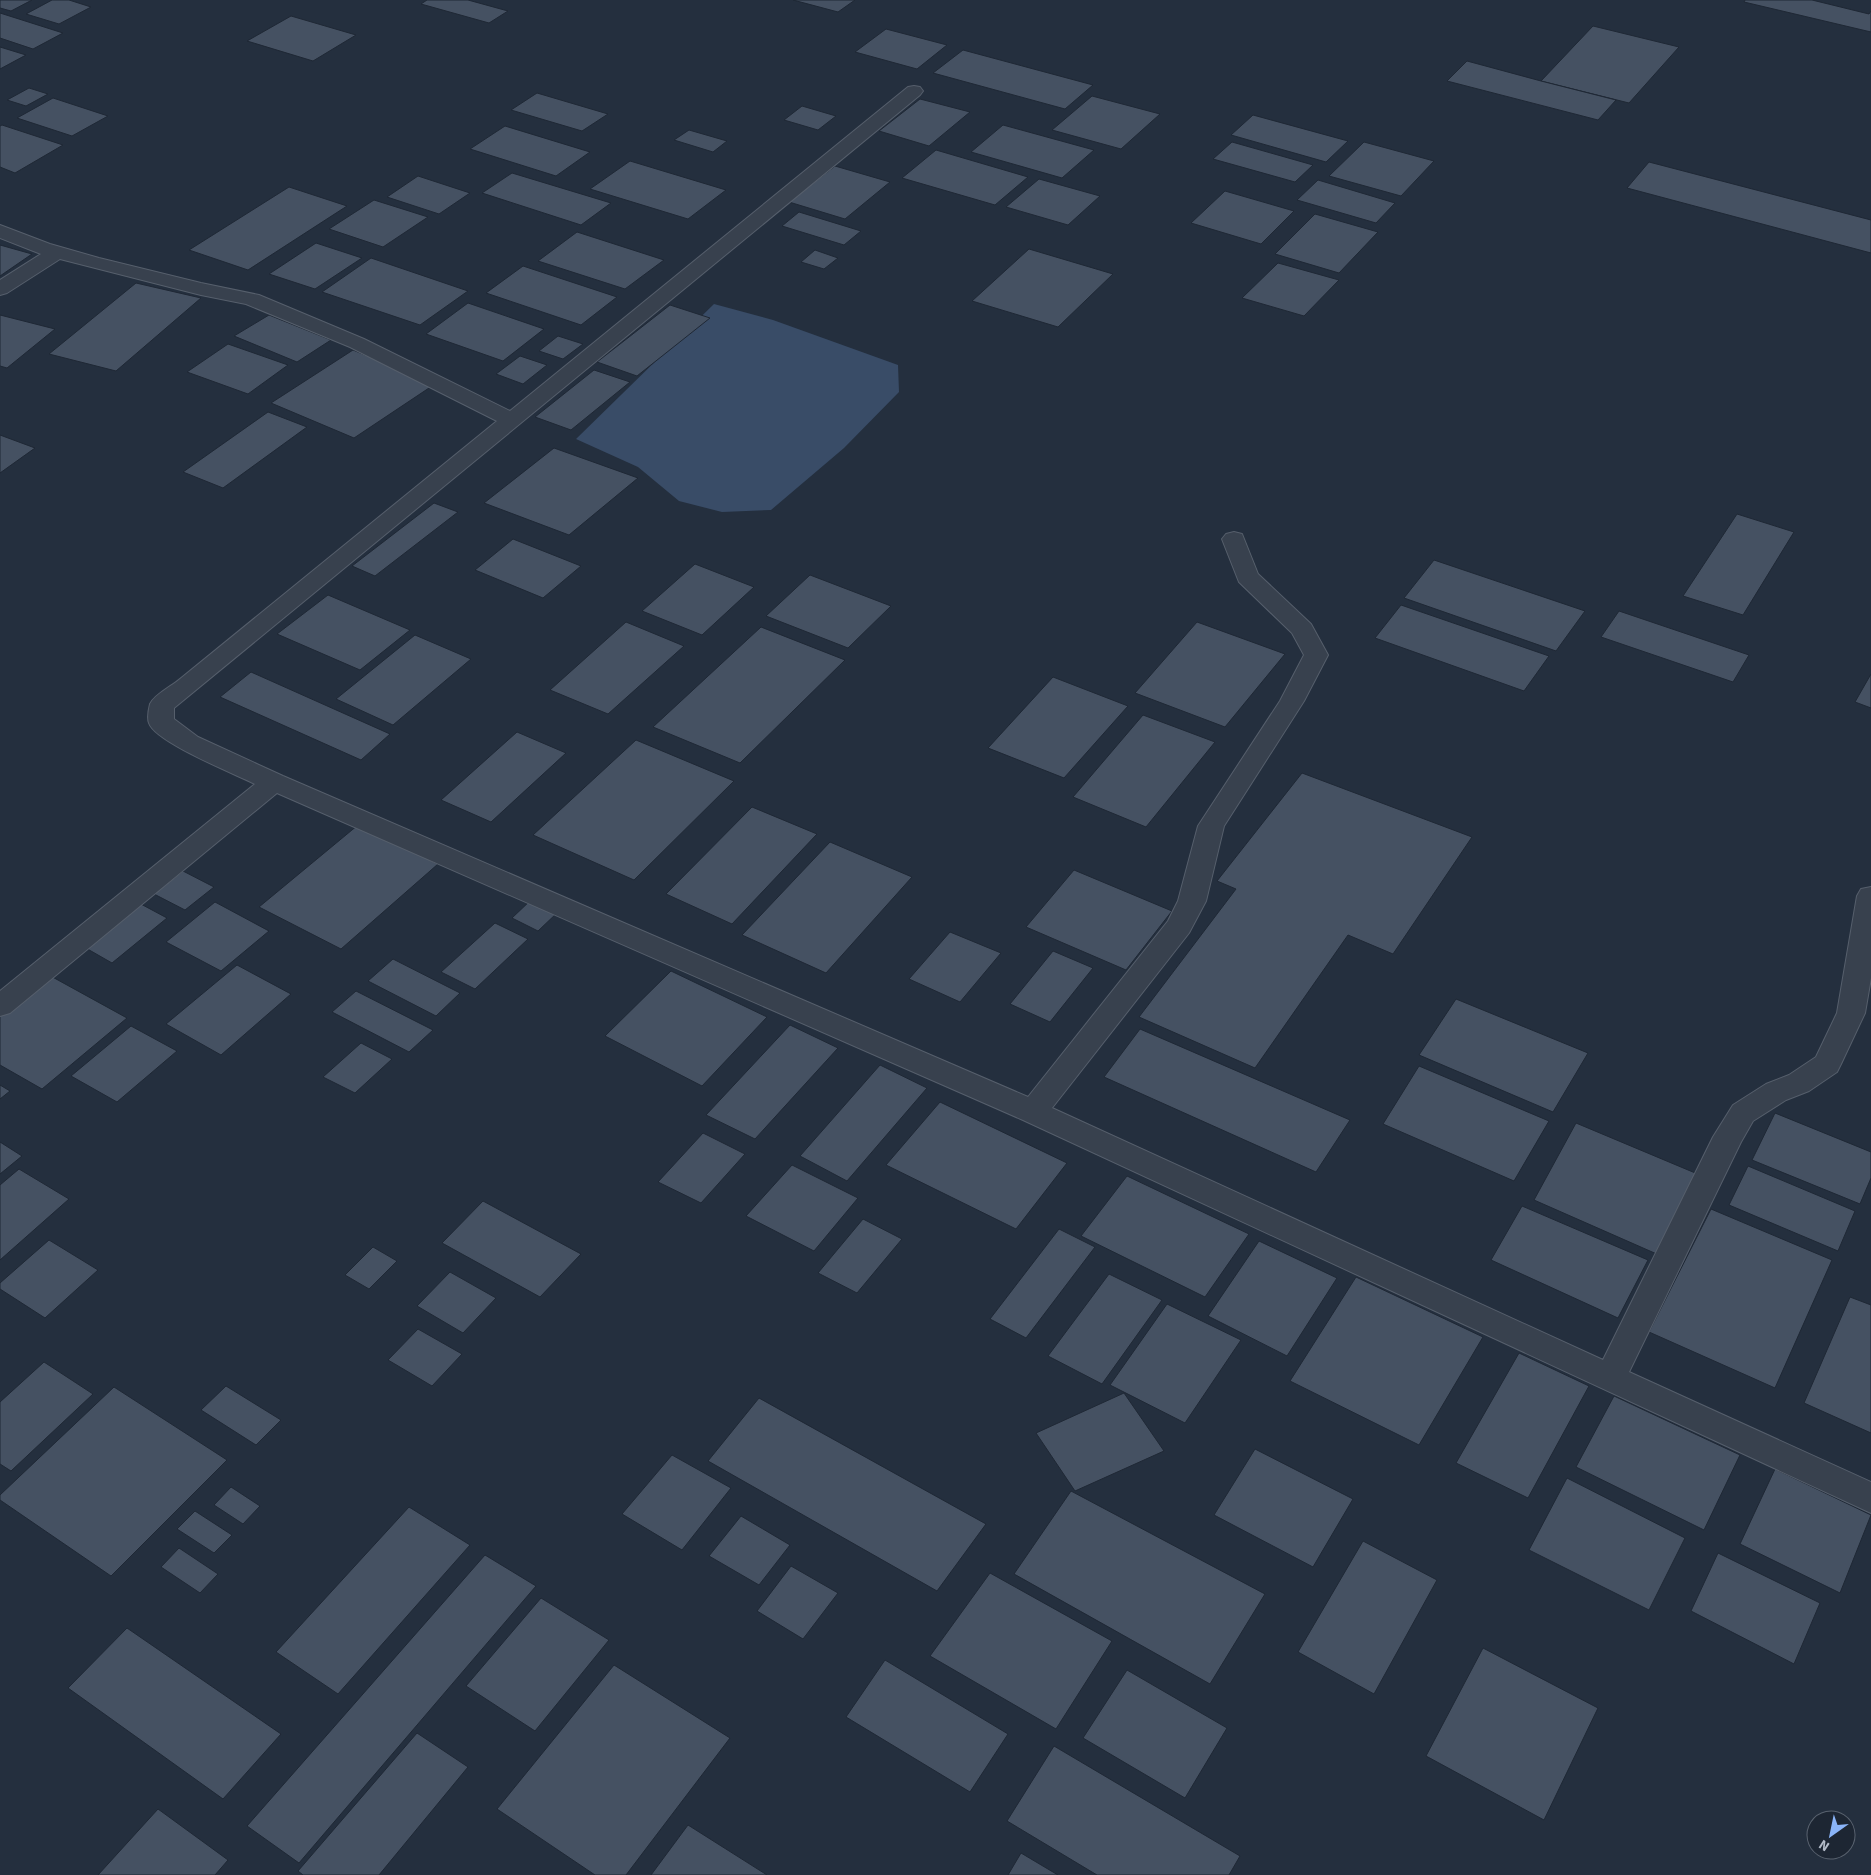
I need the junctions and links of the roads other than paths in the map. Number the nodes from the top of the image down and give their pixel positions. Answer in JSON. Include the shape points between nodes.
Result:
{"nodes":[{"id":1,"x":914,"y":91,"type":"dead end"},
{"id":2,"x":0,"y":231,"type":"edge"},
{"id":3,"x":57,"y":252,"type":"junction"},
{"id":4,"x":0,"y":289,"type":"edge"},
{"id":5,"x":512,"y":420,"type":"junction"},
{"id":6,"x":1234,"y":539,"type":"dead end"},
{"id":7,"x":274,"y":782,"type":"junction"},
{"id":8,"x":1871,"y":896,"type":"edge"},
{"id":9,"x":0,"y":1006,"type":"edge"},
{"id":10,"x":1032,"y":1112,"type":"junction"},
{"id":11,"x":1610,"y":1378,"type":"junction"},
{"id":12,"x":1871,"y":1498,"type":"edge"}],
"edges":[{"from":1,"to":5,"type":"street"},
{"from":2,"to":3,"type":"street"},
{"from":3,"to":4,"type":"street"},
{"from":3,"to":5,"type":"street","via":[[252,299],[357,343]]},
{"from":5,"to":7,"type":"street","via":[[162,705],[161,722],[189,743]]},
{"from":6,"to":10,"type":"street","via":[[1247,577],[1302,630],[1316,655],[1292,701],[1212,826],[1192,901],[1179,926]]},
{"from":7,"to":9,"type":"street"},
{"from":7,"to":10,"type":"street"},
{"from":8,"to":11,"type":"street","via":[[1851,1013],[1826,1064],[1799,1083],[1776,1092],[1743,1113],[1728,1136]]},
{"from":10,"to":11,"type":"street"},
{"from":11,"to":12,"type":"street"}]}
